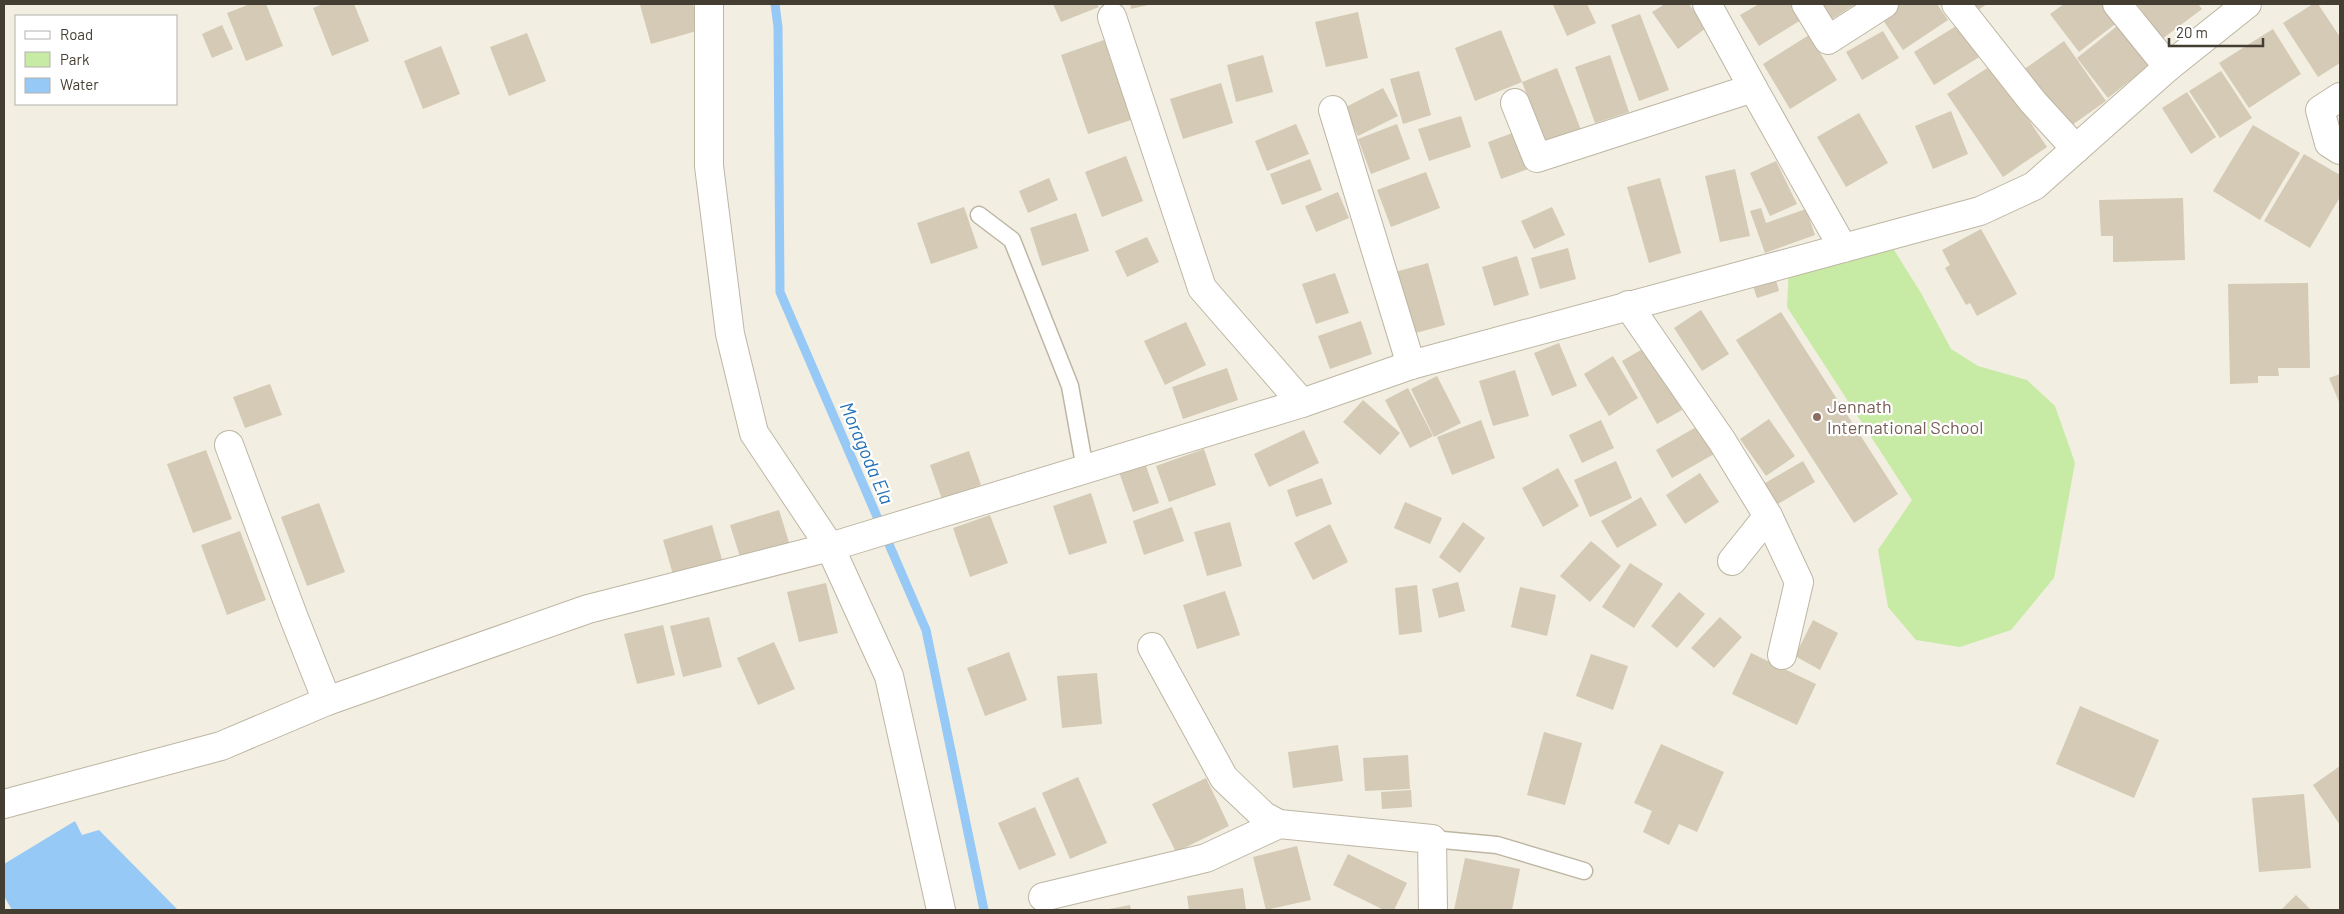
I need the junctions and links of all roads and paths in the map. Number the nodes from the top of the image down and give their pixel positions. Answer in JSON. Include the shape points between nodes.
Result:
{"nodes":[{"id":1,"x":709,"y":4,"type":"edge"},
{"id":2,"x":1707,"y":4,"type":"edge"},
{"id":3,"x":1806,"y":4,"type":"edge"},
{"id":4,"x":1884,"y":4,"type":"edge"},
{"id":5,"x":1956,"y":4,"type":"edge"},
{"id":6,"x":2117,"y":4,"type":"edge"},
{"id":7,"x":2247,"y":4,"type":"edge"},
{"id":8,"x":1112,"y":17,"type":"dead end"},
{"id":9,"x":2168,"y":67,"type":"junction"},
{"id":10,"x":1753,"y":88,"type":"junction"},
{"id":11,"x":2340,"y":96,"type":"edge"},
{"id":12,"x":1515,"y":103,"type":"dead end"},
{"id":13,"x":1333,"y":110,"type":"dead end"},
{"id":14,"x":2076,"y":149,"type":"junction"},
{"id":15,"x":2340,"y":150,"type":"edge"},
{"id":16,"x":979,"y":215,"type":"dead end"},
{"id":17,"x":1844,"y":248,"type":"junction"},
{"id":18,"x":1628,"y":305,"type":"junction"},
{"id":19,"x":1411,"y":365,"type":"junction"},
{"id":20,"x":1302,"y":403,"type":"junction"},
{"id":21,"x":229,"y":445,"type":"dead end"},
{"id":22,"x":1085,"y":469,"type":"junction"},
{"id":23,"x":1768,"y":516,"type":"junction"},
{"id":24,"x":830,"y":547,"type":"junction"},
{"id":25,"x":1732,"y":562,"type":"dead end"},
{"id":26,"x":1152,"y":647,"type":"dead end"},
{"id":27,"x":1782,"y":655,"type":"dead end"},
{"id":28,"x":328,"y":700,"type":"junction"},
{"id":29,"x":4,"y":804,"type":"edge"},
{"id":30,"x":1279,"y":824,"type":"junction"},
{"id":31,"x":1432,"y":838,"type":"junction"},
{"id":32,"x":1584,"y":870,"type":"dead end"},
{"id":33,"x":1043,"y":897,"type":"dead end"},
{"id":34,"x":941,"y":910,"type":"edge"},
{"id":35,"x":1433,"y":910,"type":"edge"}],
"edges":[{"from":1,"to":24,"type":"street","via":[[709,166],[730,334],[754,434]]},
{"from":2,"to":10,"type":"street"},
{"from":3,"to":4,"type":"street","via":[[1828,40]]},
{"from":5,"to":14,"type":"street"},
{"from":6,"to":9,"type":"street"},
{"from":7,"to":9,"type":"street"},
{"from":8,"to":20,"type":"street","via":[[1202,288]]},
{"from":9,"to":14,"type":"street"},
{"from":10,"to":12,"type":"street","via":[[1537,158]]},
{"from":10,"to":17,"type":"street"},
{"from":11,"to":15,"type":"street","via":[[2320,110],[2329,143]]},
{"from":13,"to":19,"type":"street"},
{"from":14,"to":17,"type":"street","via":[[2034,186],[1980,211]]},
{"from":16,"to":22,"type":"lane","via":[[1012,240],[1070,386]]},
{"from":17,"to":18,"type":"street"},
{"from":18,"to":19,"type":"street"},
{"from":18,"to":23,"type":"street","via":[[1722,441]]},
{"from":19,"to":20,"type":"street"},
{"from":20,"to":22,"type":"street"},
{"from":21,"to":28,"type":"street"},
{"from":22,"to":24,"type":"street"},
{"from":23,"to":25,"type":"street"},
{"from":23,"to":27,"type":"street","via":[[1799,582]]},
{"from":24,"to":28,"type":"street","via":[[588,610]]},
{"from":24,"to":34,"type":"street","via":[[890,676]]},
{"from":26,"to":30,"type":"street","via":[[1224,778],[1264,816]]},
{"from":28,"to":29,"type":"street","via":[[221,746]]},
{"from":30,"to":31,"type":"street"},
{"from":30,"to":33,"type":"street","via":[[1206,858]]},
{"from":31,"to":32,"type":"lane","via":[[1497,845]]},
{"from":31,"to":35,"type":"street"}]}
